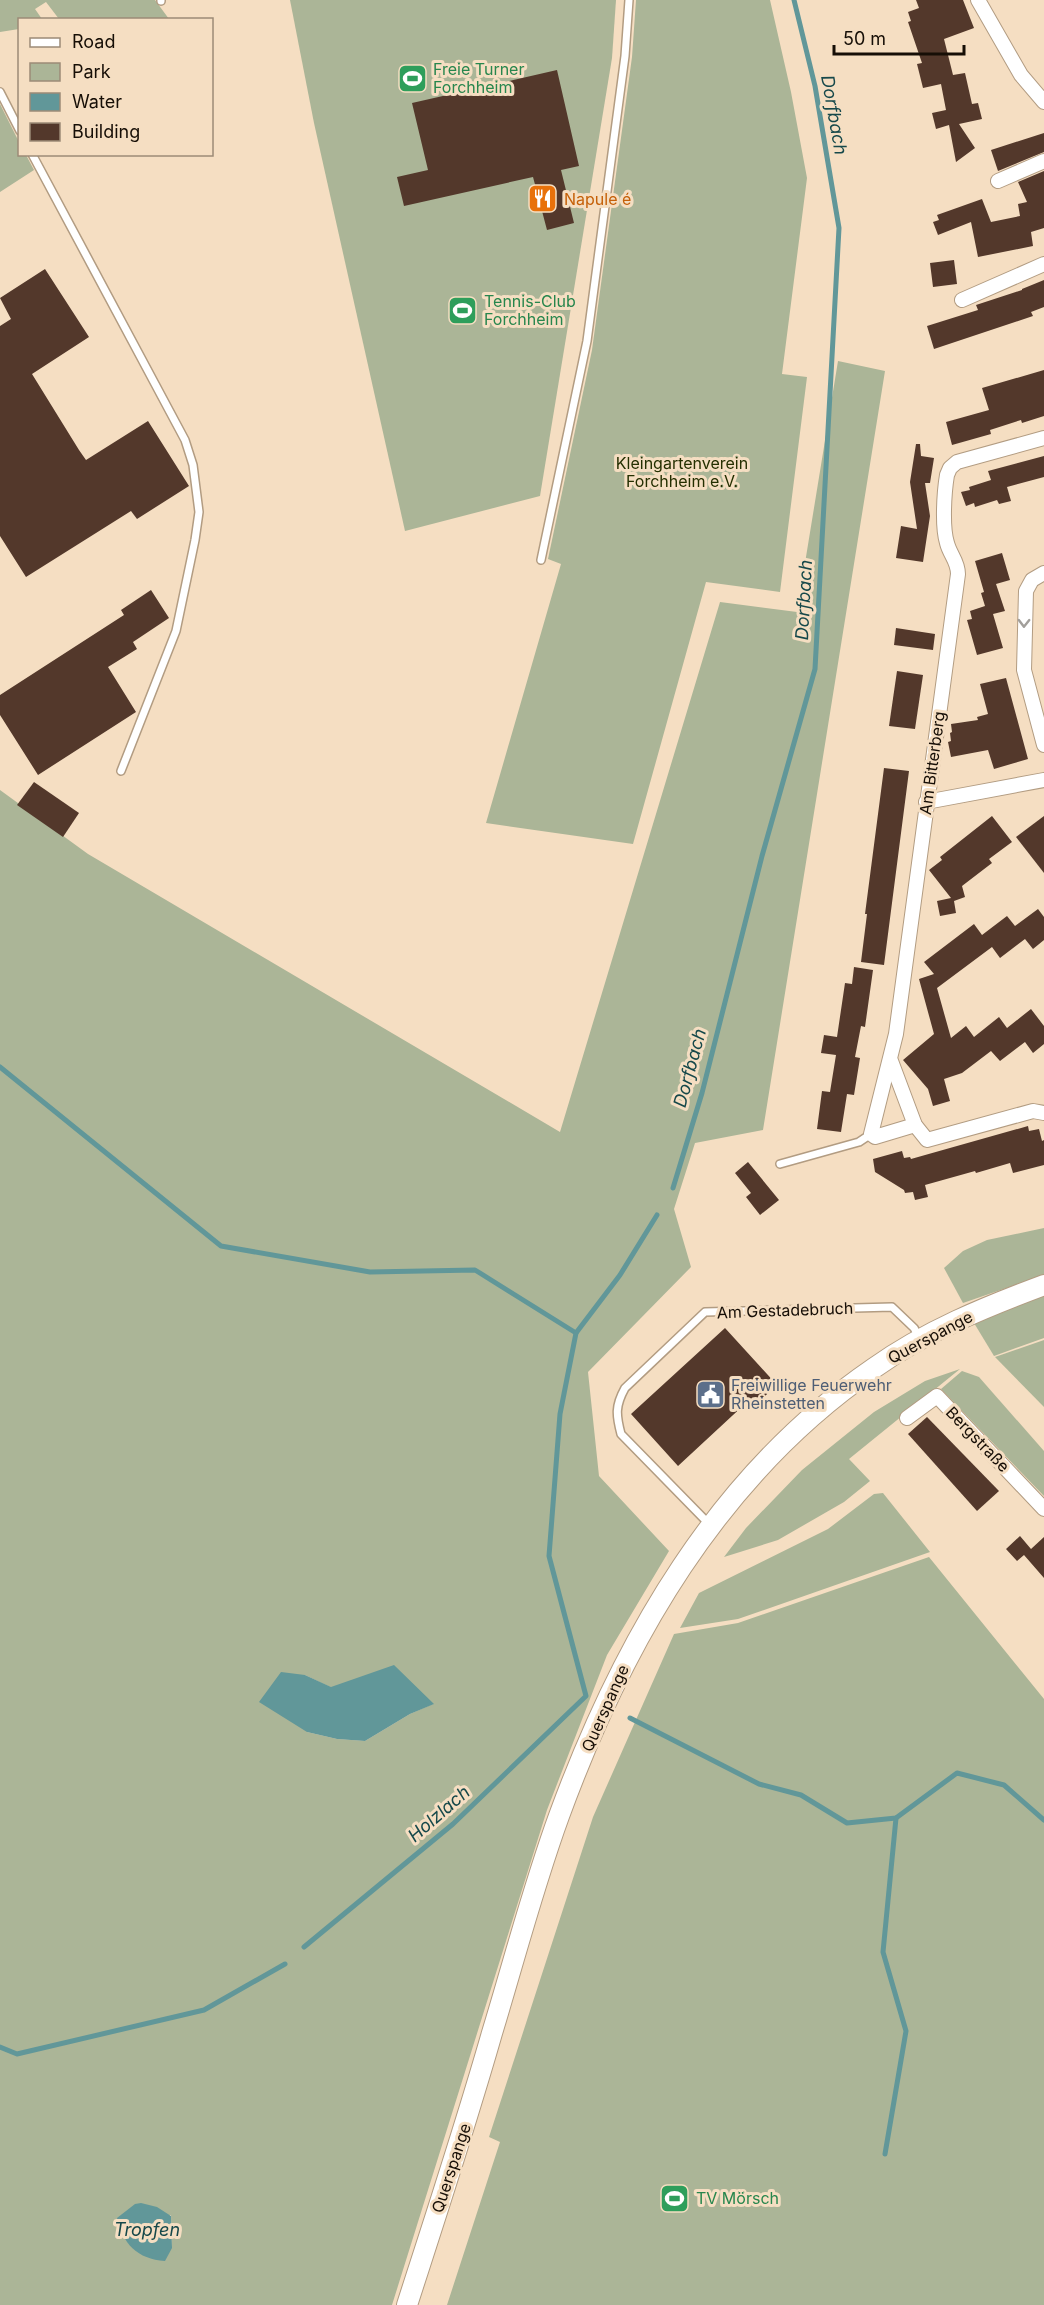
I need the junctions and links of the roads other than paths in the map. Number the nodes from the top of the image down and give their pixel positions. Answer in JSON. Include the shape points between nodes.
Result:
{"nodes":[{"id":1,"x":629,"y":0,"type":"edge"},
{"id":2,"x":978,"y":0,"type":"edge"},
{"id":3,"x":0,"y":92,"type":"edge"},
{"id":4,"x":1044,"y":102,"type":"edge"},
{"id":5,"x":18,"y":127,"type":"edge"},
{"id":6,"x":33,"y":156,"type":"edge"},
{"id":7,"x":1044,"y":162,"type":"edge"},
{"id":8,"x":998,"y":181,"type":"dead end"},
{"id":9,"x":1044,"y":264,"type":"edge"},
{"id":10,"x":962,"y":300,"type":"dead end"},
{"id":11,"x":1044,"y":438,"type":"edge"},
{"id":12,"x":541,"y":560,"type":"dead end"},
{"id":13,"x":1044,"y":573,"type":"edge"},
{"id":14,"x":1044,"y":745,"type":"edge"},
{"id":15,"x":121,"y":771,"type":"dead end"},
{"id":16,"x":1044,"y":780,"type":"edge"},
{"id":17,"x":926,"y":802,"type":"junction"},
{"id":18,"x":891,"y":1061,"type":"junction"},
{"id":19,"x":1044,"y":1113,"type":"edge"},
{"id":20,"x":915,"y":1125,"type":"junction"},
{"id":21,"x":871,"y":1134,"type":"junction"},
{"id":22,"x":780,"y":1164,"type":"dead end"},
{"id":23,"x":1044,"y":1285,"type":"edge"},
{"id":24,"x":920,"y":1339,"type":"junction"},
{"id":25,"x":907,"y":1418,"type":"dead end"},
{"id":26,"x":1044,"y":1509,"type":"edge"},
{"id":27,"x":710,"y":1525,"type":"junction"},
{"id":28,"x":407,"y":2305,"type":"edge"}],
"edges":[{"from":1,"to":12,"type":"lane","via":[[625,56],[586,341]]},
{"from":2,"to":4,"type":"street","via":[[1021,75]]},
{"from":3,"to":5,"type":"lane"},
{"from":6,"to":15,"type":"lane","via":[[185,440],[200,512],[176,631]]},
{"from":7,"to":8,"type":"street"},
{"from":9,"to":10,"type":"street"},
{"from":11,"to":17,"type":"street","name":"Am Bitterberg","via":[[957,462],[950,468],[945,484],[945,534],[958,574]]},
{"from":13,"to":14,"type":"street","one_way":true,"via":[[1032,580],[1026,591],[1024,670]]},
{"from":16,"to":17,"type":"street"},
{"from":17,"to":18,"type":"street","name":"Am Bitterberg"},
{"from":18,"to":20,"type":"street","name":"Am Bitterberg"},
{"from":18,"to":21,"type":"street","name":"Am Bitterberg"},
{"from":19,"to":20,"type":"street","via":[[1033,1111],[927,1140]]},
{"from":20,"to":21,"type":"street","via":[[875,1137]]},
{"from":21,"to":22,"type":"lane","via":[[860,1142]]},
{"from":23,"to":24,"type":"main road","name":"Querspange","via":[[964,1316]]},
{"from":24,"to":27,"type":"main road","name":"Querspange","via":[[875,1366],[810,1415]]},
{"from":24,"to":27,"type":"lane","name":"Am Gestadebruch","via":[[892,1307],[705,1312],[625,1388],[617,1402],[617,1419],[621,1434]]},
{"from":25,"to":26,"type":"street","name":"Bergstraße","via":[[937,1396]]},
{"from":27,"to":28,"type":"main road","name":"Querspange","via":[[666,1589],[628,1658],[559,1816]]}]}
